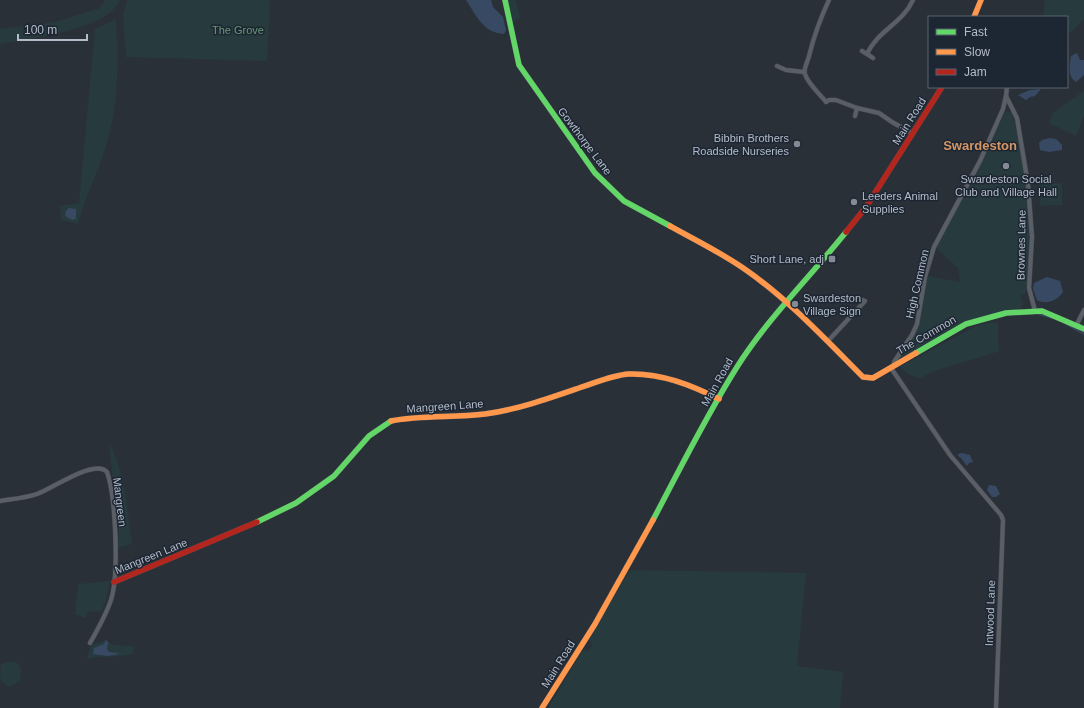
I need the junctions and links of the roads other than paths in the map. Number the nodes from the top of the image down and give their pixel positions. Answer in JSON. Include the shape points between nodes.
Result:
{"nodes":[{"id":1,"x":504,"y":0,"type":"edge"},
{"id":2,"x":829,"y":0,"type":"edge"},
{"id":3,"x":913,"y":0,"type":"edge"},
{"id":4,"x":981,"y":0,"type":"edge"},
{"id":5,"x":974,"y":16,"type":"edge"},
{"id":6,"x":862,"y":51,"type":"dead end"},
{"id":7,"x":867,"y":54,"type":"junction"},
{"id":8,"x":873,"y":58,"type":"dead end"},
{"id":9,"x":777,"y":66,"type":"dead end"},
{"id":10,"x":804,"y":72,"type":"junction"},
{"id":11,"x":941,"y":88,"type":"edge"},
{"id":12,"x":1007,"y":88,"type":"edge"},
{"id":13,"x":1006,"y":96,"type":"junction"},
{"id":14,"x":857,"y":108,"type":"junction"},
{"id":15,"x":855,"y":116,"type":"dead end"},
{"id":16,"x":913,"y":134,"type":"junction"},
{"id":17,"x":870,"y":301,"type":"dead end"},
{"id":18,"x":785,"y":302,"type":"junction"},
{"id":19,"x":1084,"y":310,"type":"edge"},
{"id":20,"x":1035,"y":311,"type":"junction"},
{"id":21,"x":1076,"y":326,"type":"junction"},
{"id":22,"x":1084,"y":329,"type":"edge"},
{"id":23,"x":828,"y":341,"type":"junction"},
{"id":24,"x":892,"y":367,"type":"junction"},
{"id":25,"x":719,"y":399,"type":"junction"},
{"id":26,"x":0,"y":501,"type":"edge"},
{"id":27,"x":1003,"y":520,"type":"joint"},
{"id":28,"x":114,"y":582,"type":"junction"},
{"id":29,"x":90,"y":643,"type":"dead end"},
{"id":30,"x":542,"y":708,"type":"edge"},
{"id":31,"x":996,"y":708,"type":"edge"}],
"edges":[{"from":1,"to":18,"type":"street","name":"Gowthorpe Lane","via":[[519,65],[594,173],[624,201],[734,261]]},
{"from":2,"to":10,"type":"street","via":[[817,24]]},
{"from":3,"to":7,"type":"street","via":[[910,8],[900,19],[874,41]]},
{"from":4,"to":5,"type":"street"},
{"from":6,"to":7,"type":"street"},
{"from":7,"to":8,"type":"street"},
{"from":9,"to":10,"type":"street"},
{"from":10,"to":14,"type":"street","via":[[826,102],[836,100]]},
{"from":11,"to":16,"type":"street","name":"Main Road"},
{"from":12,"to":13,"type":"street"},
{"from":13,"to":20,"type":"street","name":"Brownes Lane","via":[[1017,118],[1028,184],[1032,238],[1029,288]]},
{"from":13,"to":24,"type":"street","name":"High Common","via":[[1003,109],[980,161],[934,247],[925,277],[917,324]]},
{"from":14,"to":15,"type":"street"},
{"from":14,"to":16,"type":"street","via":[[883,114]]},
{"from":16,"to":18,"type":"street","name":"Main Road","via":[[866,207],[822,262]]},
{"from":17,"to":23,"type":"street","via":[[862,300]]},
{"from":18,"to":23,"type":"street","name":"Gowthorpe Lane"},
{"from":18,"to":25,"type":"street","name":"Main Road","via":[[737,367]]},
{"from":19,"to":21,"type":"street"},
{"from":20,"to":21,"type":"street","name":"The Common","via":[[1057,316]]},
{"from":20,"to":24,"type":"street","name":"The Common","via":[[1006,313],[966,324]]},
{"from":21,"to":22,"type":"street","name":"The Common"},
{"from":23,"to":24,"type":"street","name":"Gowthorpe Lane","via":[[863,377],[872,378]]},
{"from":24,"to":27,"type":"street","name":"The Common","via":[[950,455]]},
{"from":25,"to":28,"type":"street","name":"Mangreen Lane","via":[[676,381],[628,374],[554,397],[486,414],[413,417],[391,421],[369,436],[334,476],[296,503],[241,530]]},
{"from":25,"to":30,"type":"street","name":"Main Road","via":[[595,624]]},
{"from":26,"to":28,"type":"street","name":"Mangreen","via":[[36,495],[90,469],[105,470],[110,485],[115,533]]},
{"from":27,"to":31,"type":"street","name":"Intwood Lane"},
{"from":28,"to":29,"type":"street","name":"Mangreen","via":[[112,598],[104,619]]}]}
